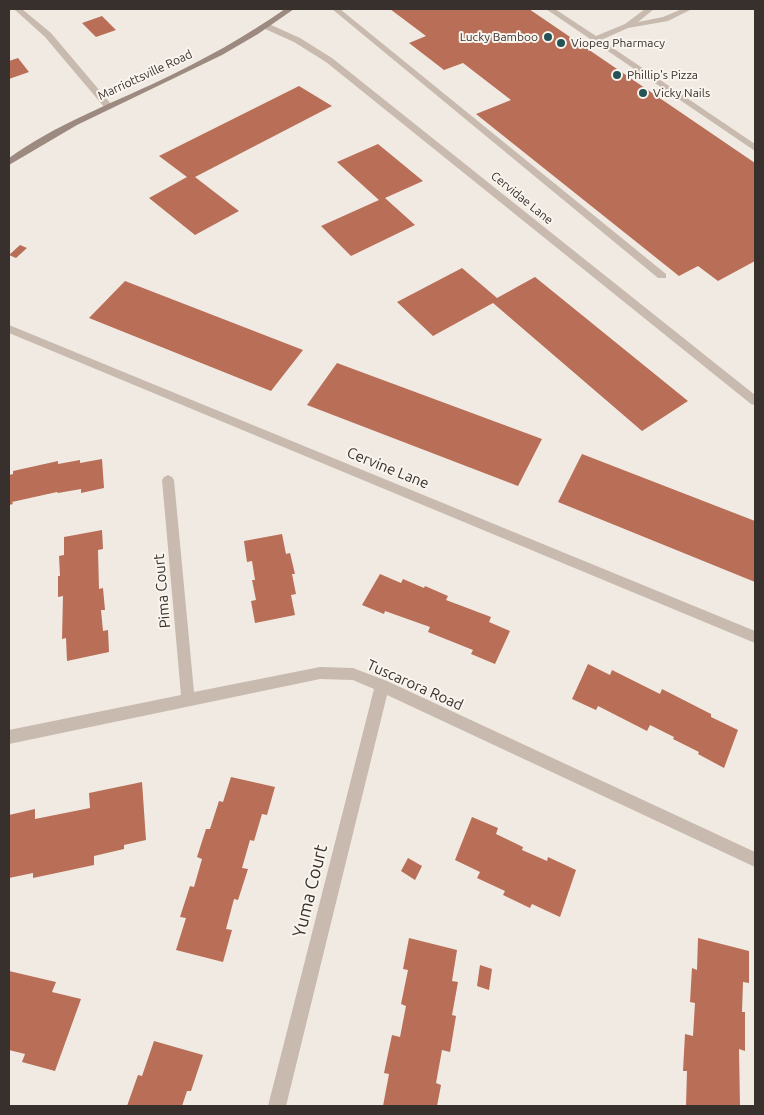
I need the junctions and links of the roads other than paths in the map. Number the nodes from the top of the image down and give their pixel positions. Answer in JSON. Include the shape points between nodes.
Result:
{"nodes":[{"id":1,"x":18,"y":9,"type":"edge"},
{"id":2,"x":290,"y":9,"type":"edge"},
{"id":3,"x":336,"y":9,"type":"edge"},
{"id":4,"x":550,"y":9,"type":"edge"},
{"id":5,"x":650,"y":9,"type":"edge"},
{"id":6,"x":688,"y":9,"type":"edge"},
{"id":7,"x":266,"y":26,"type":"junction"},
{"id":8,"x":626,"y":26,"type":"junction"},
{"id":9,"x":596,"y":39,"type":"junction"},
{"id":10,"x":108,"y":106,"type":"junction"},
{"id":11,"x":755,"y":148,"type":"edge"},
{"id":12,"x":9,"y":162,"type":"edge"},
{"id":13,"x":662,"y":276,"type":"dead end"},
{"id":14,"x":9,"y":329,"type":"edge"},
{"id":15,"x":755,"y":400,"type":"edge"},
{"id":16,"x":168,"y":480,"type":"dead end"},
{"id":17,"x":755,"y":637,"type":"edge"},
{"id":18,"x":382,"y":686,"type":"junction"},
{"id":19,"x":188,"y":700,"type":"junction"},
{"id":20,"x":9,"y":737,"type":"edge"},
{"id":21,"x":755,"y":860,"type":"edge"},
{"id":22,"x":277,"y":1106,"type":"edge"}],
"edges":[{"from":1,"to":10,"type":"street","via":[[48,35]]},
{"from":2,"to":7,"type":"main road","name":"Marriottsville Road"},
{"from":3,"to":13,"type":"street"},
{"from":4,"to":9,"type":"street"},
{"from":5,"to":8,"type":"street"},
{"from":6,"to":8,"type":"street","via":[[665,19]]},
{"from":7,"to":10,"type":"main road","name":"Marriottsville Road","via":[[227,50]]},
{"from":7,"to":15,"type":"street","name":"Cervidae Lane","via":[[329,60]]},
{"from":8,"to":9,"type":"street"},
{"from":9,"to":11,"type":"street"},
{"from":10,"to":12,"type":"main road","name":"Marriottsville Road","via":[[53,133]]},
{"from":14,"to":17,"type":"street","name":"Cervine Lane"},
{"from":16,"to":19,"type":"street","name":"Pima Court"},
{"from":18,"to":19,"type":"street","name":"Tuscarora Road","via":[[353,674],[320,673]]},
{"from":18,"to":21,"type":"street","name":"Tuscarora Road"},
{"from":18,"to":22,"type":"street","name":"Yuma Court"},
{"from":19,"to":20,"type":"street","name":"Tuscarora Road"}]}
